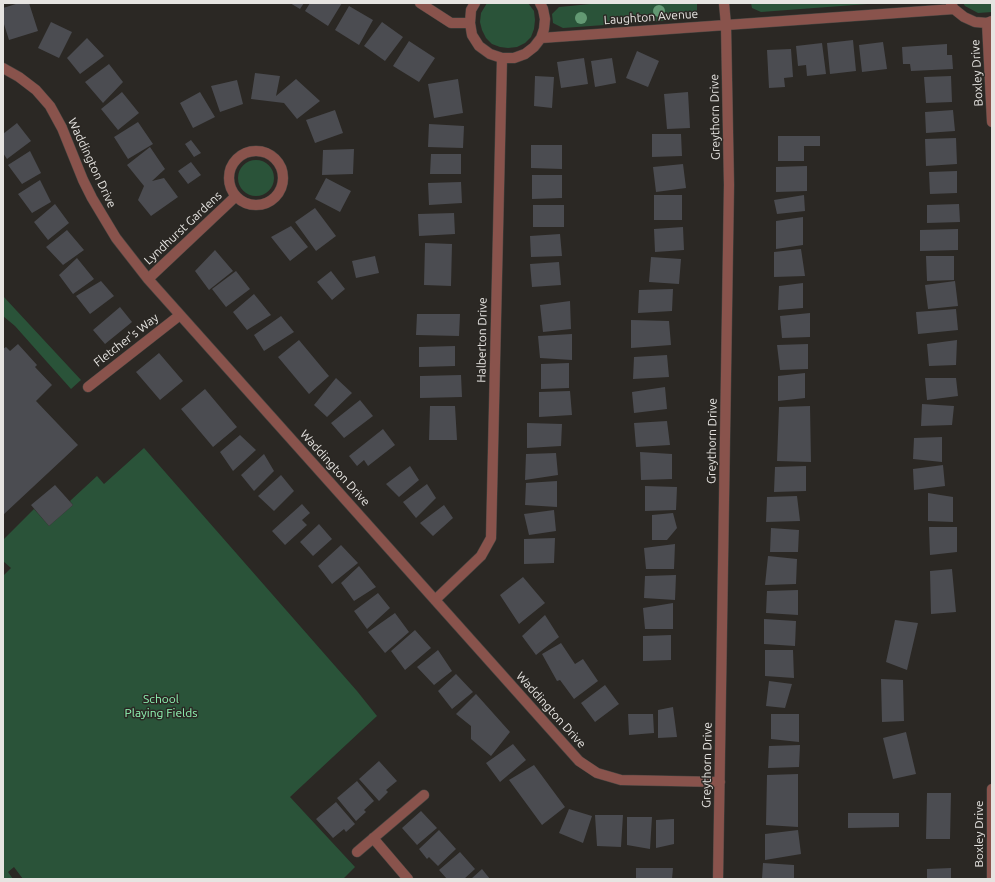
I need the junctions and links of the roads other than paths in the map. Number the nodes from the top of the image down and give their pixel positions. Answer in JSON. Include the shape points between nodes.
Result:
{"nodes":[{"id":1,"x":420,"y":3,"type":"edge"},
{"id":2,"x":475,"y":3,"type":"edge"},
{"id":3,"x":540,"y":3,"type":"edge"},
{"id":4,"x":724,"y":3,"type":"edge"},
{"id":5,"x":953,"y":6,"type":"edge"},
{"id":6,"x":470,"y":22,"type":"junction"},
{"id":7,"x":990,"y":22,"type":"edge"},
{"id":8,"x":726,"y":25,"type":"junction"},
{"id":9,"x":541,"y":38,"type":"junction"},
{"id":10,"x":502,"y":58,"type":"junction"},
{"id":11,"x":3,"y":68,"type":"edge"},
{"id":12,"x":992,"y":122,"type":"edge"},
{"id":13,"x":236,"y":196,"type":"junction"},
{"id":14,"x":148,"y":279,"type":"junction"},
{"id":15,"x":180,"y":315,"type":"junction"},
{"id":16,"x":88,"y":386,"type":"dead end"},
{"id":17,"x":435,"y":600,"type":"junction"},
{"id":18,"x":720,"y":782,"type":"junction"},
{"id":19,"x":992,"y":789,"type":"edge"},
{"id":20,"x":424,"y":795,"type":"dead end"},
{"id":21,"x":373,"y":838,"type":"junction"},
{"id":22,"x":357,"y":852,"type":"dead end"},
{"id":23,"x":408,"y":879,"type":"edge"},
{"id":24,"x":718,"y":879,"type":"edge"},
{"id":25,"x":992,"y":879,"type":"edge"}],
"edges":[{"from":1,"to":6,"type":"street","via":[[451,23]]},
{"from":2,"to":6,"type":"street","via":[[471,10]]},
{"from":3,"to":9,"type":"street","via":[[545,19]]},
{"from":4,"to":8,"type":"street","name":"Greythorn Drive"},
{"from":5,"to":7,"type":"street","name":"Laughton Avenue","via":[[964,17],[975,22]]},
{"from":5,"to":8,"type":"street","name":"Laughton Avenue"},
{"from":6,"to":10,"type":"street","via":[[472,35],[479,46],[490,54]]},
{"from":7,"to":12,"type":"street","name":"Boxley Drive"},
{"from":8,"to":9,"type":"street","name":"Laughton Avenue"},
{"from":8,"to":18,"type":"street","name":"Greythorn Drive","via":[[729,185]]},
{"from":9,"to":10,"type":"street","via":[[534,48],[525,54],[514,58]]},
{"from":10,"to":17,"type":"street","name":"Halberton Drive","via":[[490,538],[481,556]]},
{"from":11,"to":14,"type":"street","name":"Waddington Drive","via":[[36,90],[50,106],[92,198],[116,238]]},
{"from":13,"to":13,"type":"street","name":"Lyndhurst Gardens","via":[[252,204],[262,204],[278,195],[284,177],[282,167],[270,153],[251,151],[242,154],[235,161],[230,169],[229,178]]},
{"from":13,"to":14,"type":"street","name":"Lyndhurst Gardens"},
{"from":14,"to":15,"type":"street","name":"Waddington Drive"},
{"from":15,"to":16,"type":"street","name":"Fletcher's Way"},
{"from":15,"to":17,"type":"street","name":"Waddington Drive"},
{"from":17,"to":18,"type":"street","name":"Waddington Drive","via":[[579,761],[597,773],[621,780]]},
{"from":18,"to":24,"type":"street","name":"Greythorn Drive"},
{"from":19,"to":25,"type":"street","name":"Boxley Drive"},
{"from":20,"to":21,"type":"street"},
{"from":21,"to":22,"type":"street"},
{"from":21,"to":23,"type":"street"}]}
